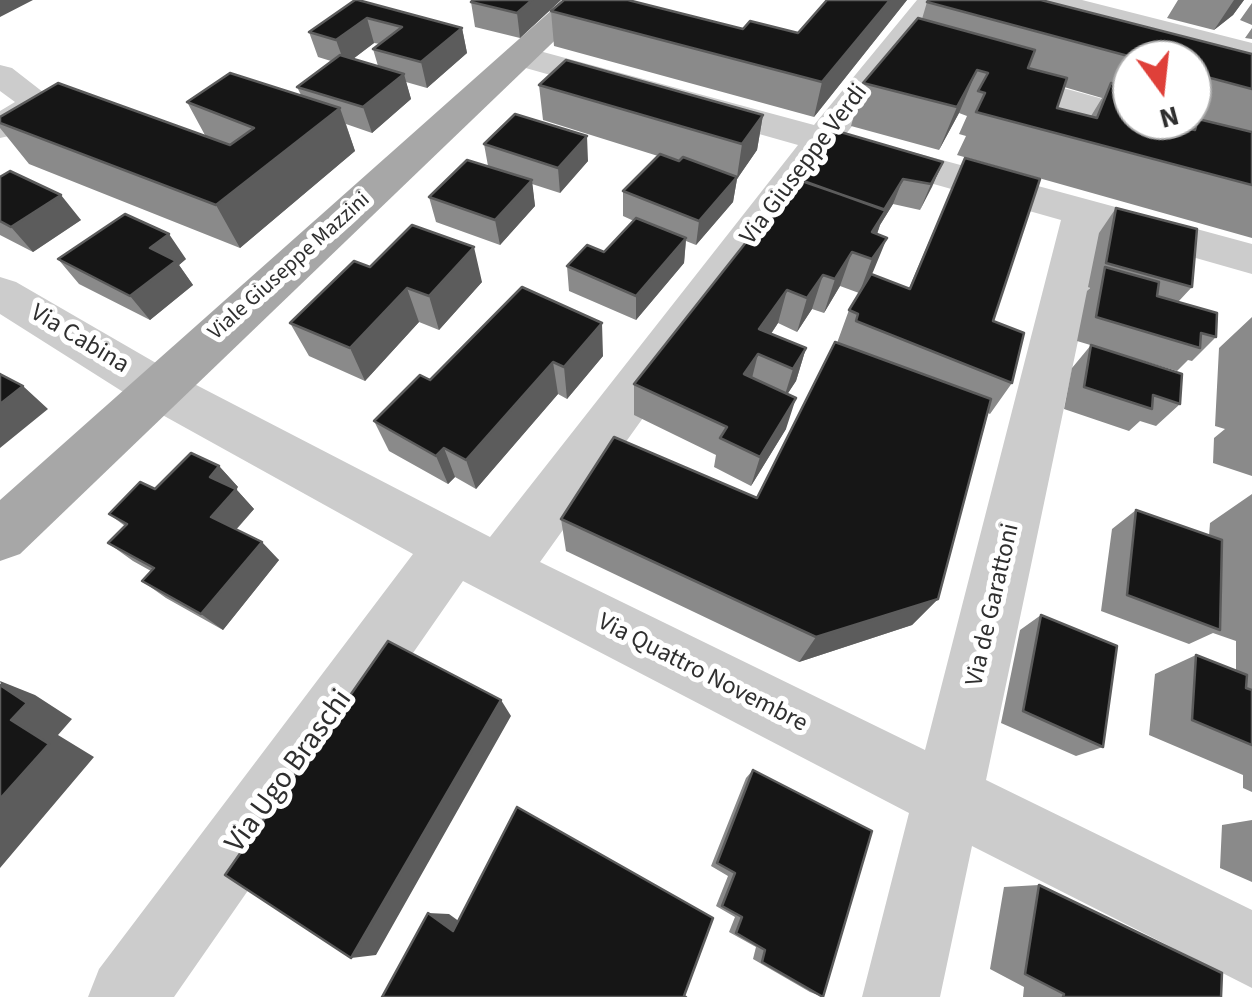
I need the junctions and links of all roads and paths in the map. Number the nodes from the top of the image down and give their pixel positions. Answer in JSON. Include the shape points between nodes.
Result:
{"nodes":[{"id":1,"x":582,"y":0,"type":"edge"},
{"id":2,"x":953,"y":4,"type":"edge"},
{"id":3,"x":1037,"y":12,"type":"edge"},
{"id":4,"x":1151,"y":12,"type":"edge"},
{"id":5,"x":1112,"y":41,"type":"edge"},
{"id":6,"x":1252,"y":54,"type":"edge"},
{"id":7,"x":520,"y":56,"type":"junction"},
{"id":8,"x":962,"y":70,"type":"edge"},
{"id":9,"x":1212,"y":74,"type":"edge"},
{"id":10,"x":0,"y":75,"type":"edge"},
{"id":11,"x":1252,"y":85,"type":"edge"},
{"id":12,"x":1112,"y":113,"type":"edge"},
{"id":13,"x":0,"y":127,"type":"edge"},
{"id":14,"x":823,"y":139,"type":"junction"},
{"id":15,"x":1084,"y":212,"type":"junction"},
{"id":16,"x":1252,"y":259,"type":"edge"},
{"id":17,"x":0,"y":293,"type":"edge"},
{"id":18,"x":157,"y":388,"type":"junction"},
{"id":19,"x":0,"y":536,"type":"edge"},
{"id":20,"x":476,"y":560,"type":"junction"},
{"id":21,"x":949,"y":798,"type":"junction"},
{"id":22,"x":1252,"y":950,"type":"edge"},
{"id":23,"x":127,"y":997,"type":"edge"},
{"id":24,"x":901,"y":997,"type":"edge"}],
"edges":[{"from":1,"to":7,"type":"main road","name":"Viale Giuseppe Mazzini"},
{"from":2,"to":14,"type":"street","name":"Via Giuseppe Verdi"},
{"from":3,"to":4,"type":"street"},
{"from":3,"to":5,"type":"street"},
{"from":4,"to":6,"type":"street"},
{"from":7,"to":14,"type":"street"},
{"from":7,"to":18,"type":"main road","name":"Viale Giuseppe Mazzini"},
{"from":8,"to":12,"type":"street"},
{"from":9,"to":11,"type":"street"},
{"from":10,"to":13,"type":"street","via":[[39,104]]},
{"from":14,"to":15,"type":"street"},
{"from":14,"to":20,"type":"street","name":"Via Giuseppe Verdi"},
{"from":15,"to":16,"type":"street"},
{"from":15,"to":21,"type":"street","name":"Via de Garattoni"},
{"from":17,"to":18,"type":"street","name":"Via Cabina"},
{"from":18,"to":19,"type":"main road","name":"Viale Giuseppe Mazzini"},
{"from":18,"to":20,"type":"street","name":"Via Quattro Novembre"},
{"from":20,"to":21,"type":"street","name":"Via Quattro Novembre"},
{"from":20,"to":23,"type":"street","name":"Via Ugo Braschi"},
{"from":21,"to":22,"type":"street","name":"Via Quattro Novembre"},
{"from":21,"to":24,"type":"street","name":"Via de Garattoni"}]}
